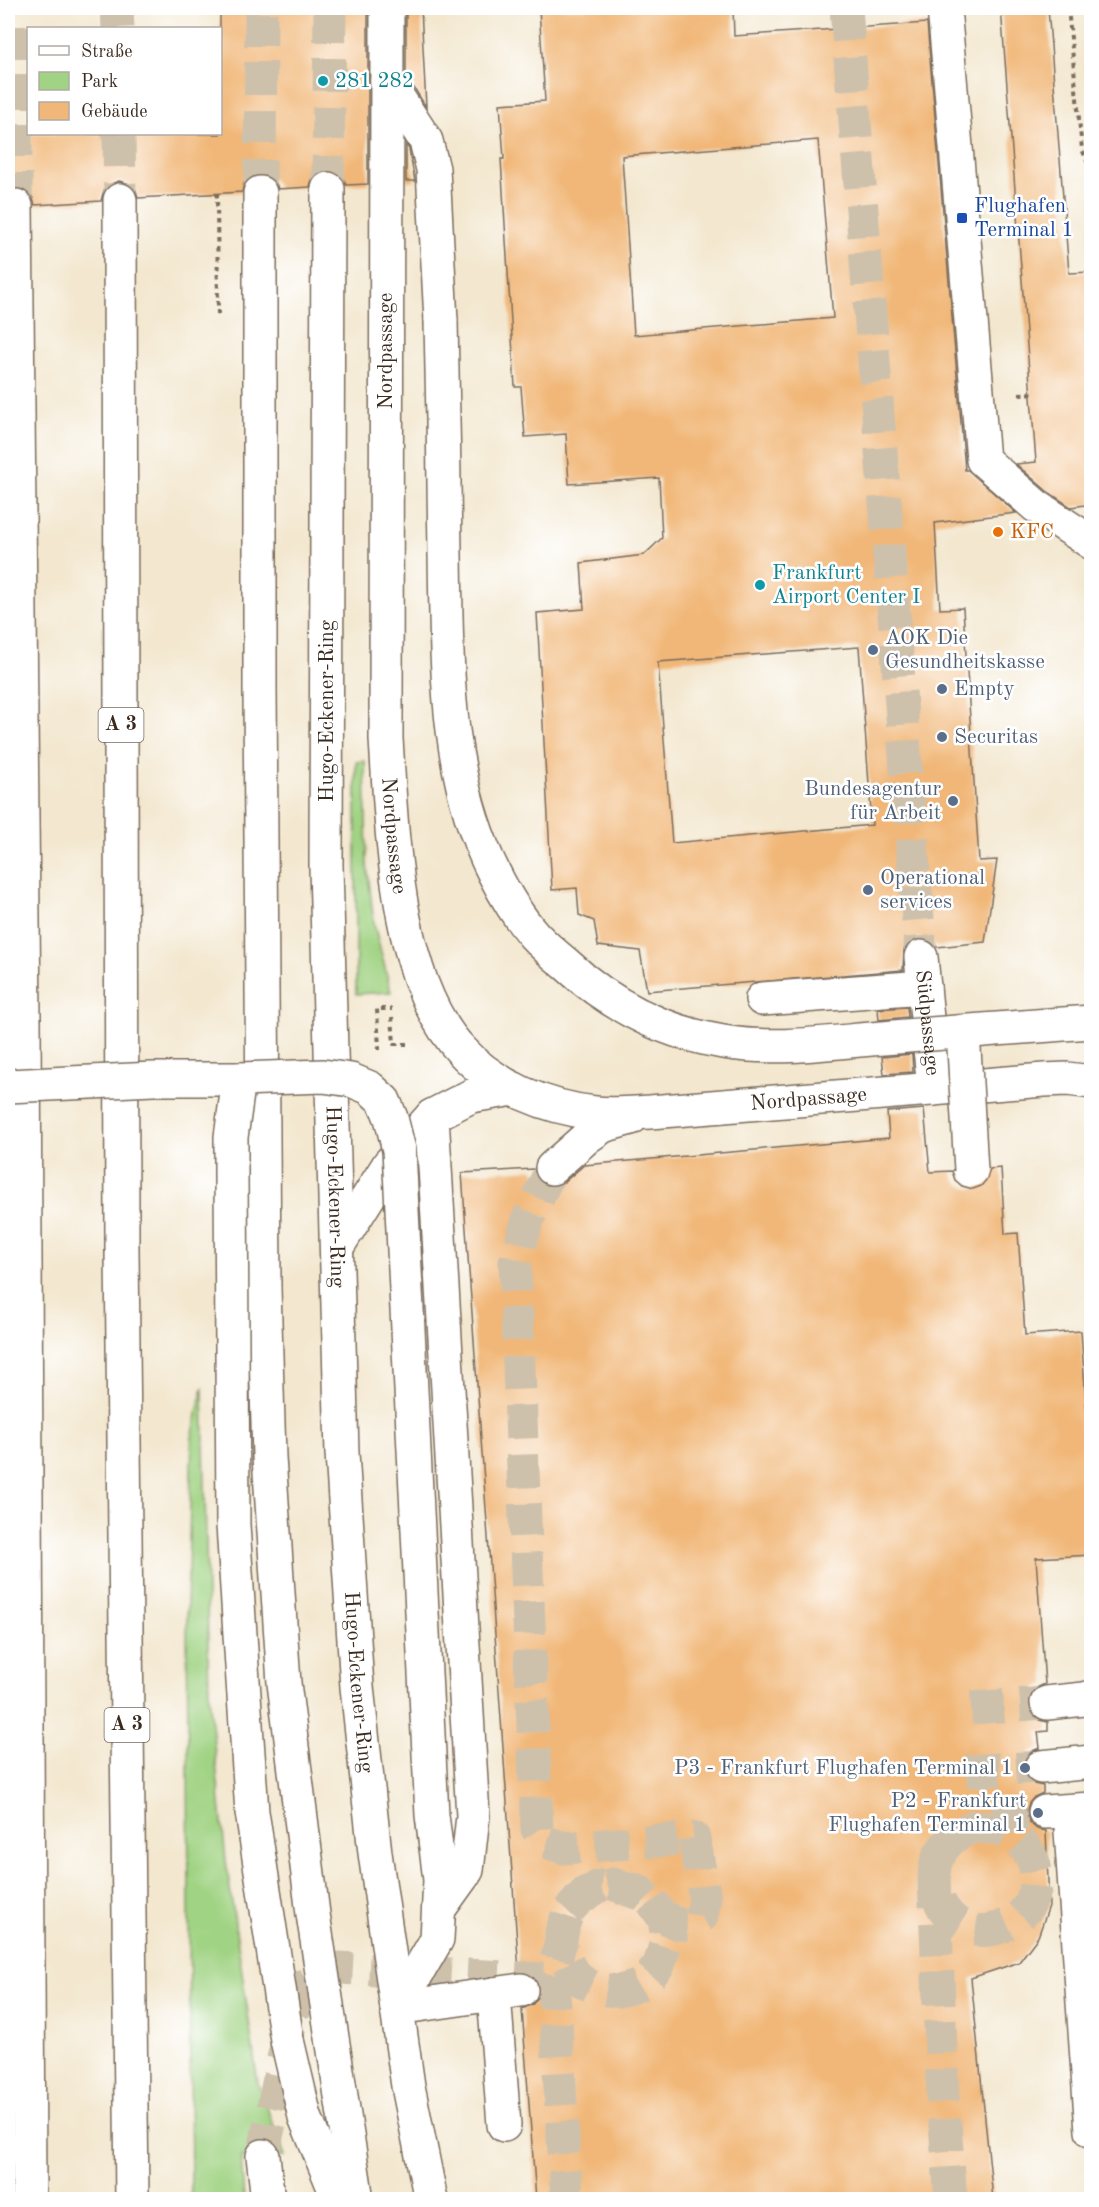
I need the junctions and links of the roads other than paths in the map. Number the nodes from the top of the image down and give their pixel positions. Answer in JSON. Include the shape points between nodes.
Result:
{"nodes":[{"id":1,"x":387,"y":8,"type":"edge"},
{"id":2,"x":944,"y":8,"type":"edge"},
{"id":3,"x":387,"y":81,"type":"junction"},
{"id":4,"x":328,"y":189,"type":"tunnel mouth"},
{"id":5,"x":260,"y":193,"type":"tunnel mouth"},
{"id":6,"x":120,"y":200,"type":"tunnel mouth"},
{"id":7,"x":16,"y":206,"type":"tunnel mouth"},
{"id":8,"x":1092,"y":543,"type":"edge"},
{"id":9,"x":762,"y":999,"type":"dead end"},
{"id":10,"x":1092,"y":1022,"type":"edge"},
{"id":11,"x":963,"y":1031,"type":"junction"},
{"id":12,"x":239,"y":1079,"type":"junction"},
{"id":13,"x":1044,"y":1080,"type":"junction"},
{"id":14,"x":1092,"y":1082,"type":"edge"},
{"id":15,"x":8,"y":1086,"type":"edge"},
{"id":16,"x":514,"y":1089,"type":"junction"},
{"id":17,"x":934,"y":1089,"type":"junction"},
{"id":18,"x":1092,"y":1104,"type":"edge"},
{"id":19,"x":650,"y":1112,"type":"junction"},
{"id":20,"x":432,"y":1116,"type":"junction"},
{"id":21,"x":552,"y":1168,"type":"tunnel mouth"},
{"id":22,"x":971,"y":1170,"type":"dead end"},
{"id":23,"x":337,"y":1247,"type":"junction"},
{"id":24,"x":1089,"y":1700,"type":"edge"},
{"id":25,"x":1047,"y":1702,"type":"tunnel mouth"},
{"id":26,"x":1092,"y":1762,"type":"edge"},
{"id":27,"x":1041,"y":1767,"type":"tunnel mouth"},
{"id":28,"x":1045,"y":1812,"type":"tunnel mouth"},
{"id":29,"x":1086,"y":1814,"type":"edge"},
{"id":30,"x":439,"y":1909,"type":"junction"},
{"id":31,"x":397,"y":2008,"type":"junction"},
{"id":32,"x":504,"y":2125,"type":"dead end"},
{"id":33,"x":1092,"y":2131,"type":"edge"},
{"id":34,"x":263,"y":2156,"type":"tunnel mouth"},
{"id":35,"x":29,"y":2199,"type":"edge"},
{"id":36,"x":132,"y":2199,"type":"edge"},
{"id":37,"x":268,"y":2199,"type":"edge"},
{"id":38,"x":339,"y":2199,"type":"edge"},
{"id":39,"x":357,"y":2199,"type":"edge"},
{"id":40,"x":431,"y":2199,"type":"edge"}],
"edges":[{"from":1,"to":3,"type":"main road","name":"Nordpassage"},
{"from":2,"to":8,"type":"main road","via":[[983,460],[1036,507]]},
{"from":3,"to":11,"type":"main road","bridge":true,"via":[[426,141],[433,169],[441,321],[451,722],[466,804],[482,849],[506,897],[533,934],[605,996],[639,1016],[694,1035],[765,1046]]},
{"from":3,"to":16,"type":"main road","name":"Nordpassage","via":[[386,739],[398,881],[415,966],[441,1023],[461,1051]]},
{"from":4,"to":23,"type":"main road","name":"Hugo-Eckener-Ring","via":[[326,867]]},
{"from":5,"to":39,"type":"main road","via":[[264,1288],[269,1457],[284,1683],[313,1914]]},
{"from":6,"to":36,"type":"main road","number":"A 3","via":[[122,1250]]},
{"from":7,"to":35,"type":"main road"},
{"from":9,"to":17,"type":"main road","name":"Südpassage","via":[[923,972]]},
{"from":10,"to":11,"type":"main road","bridge":true},
{"from":11,"to":22,"type":"main road","bridge":true},
{"from":12,"to":15,"type":"main road","bridge":true},
{"from":12,"to":30,"type":"main road","bridge":true,"via":[[323,1076],[351,1080],[370,1088],[384,1101],[399,1150]]},
{"from":12,"to":38,"type":"main road","bridge":true,"via":[[231,1137],[233,1525],[252,1812],[287,2040],[304,2117]]},
{"from":13,"to":14,"type":"main road","name":"Nordpassage"},
{"from":13,"to":17,"type":"main road","name":"Nordpassage"},
{"from":13,"to":18,"type":"main road","via":[[1060,1083]]},
{"from":16,"to":19,"type":"main road","name":"Nordpassage","via":[[543,1102],[598,1114]]},
{"from":16,"to":20,"type":"main road","via":[[471,1096]]},
{"from":17,"to":19,"type":"main road","name":"Nordpassage"},
{"from":19,"to":21,"type":"main road","via":[[603,1126]]},
{"from":20,"to":23,"type":"main road","via":[[389,1164]]},
{"from":20,"to":30,"type":"main road","via":[[473,1816],[466,1870]]},
{"from":23,"to":31,"type":"main road","name":"Hugo-Eckener-Ring","via":[[342,1453],[357,1687]]},
{"from":24,"to":25,"type":"main road"},
{"from":26,"to":27,"type":"main road"},
{"from":28,"to":29,"type":"main road"},
{"from":29,"to":33,"type":"main road"},
{"from":30,"to":31,"type":"main road","via":[[436,1939]]},
{"from":31,"to":32,"type":"main road","via":[[507,1992]]},
{"from":31,"to":40,"type":"main road","name":"Hugo-Eckener-Ring"},
{"from":34,"to":37,"type":"main road"}]}
